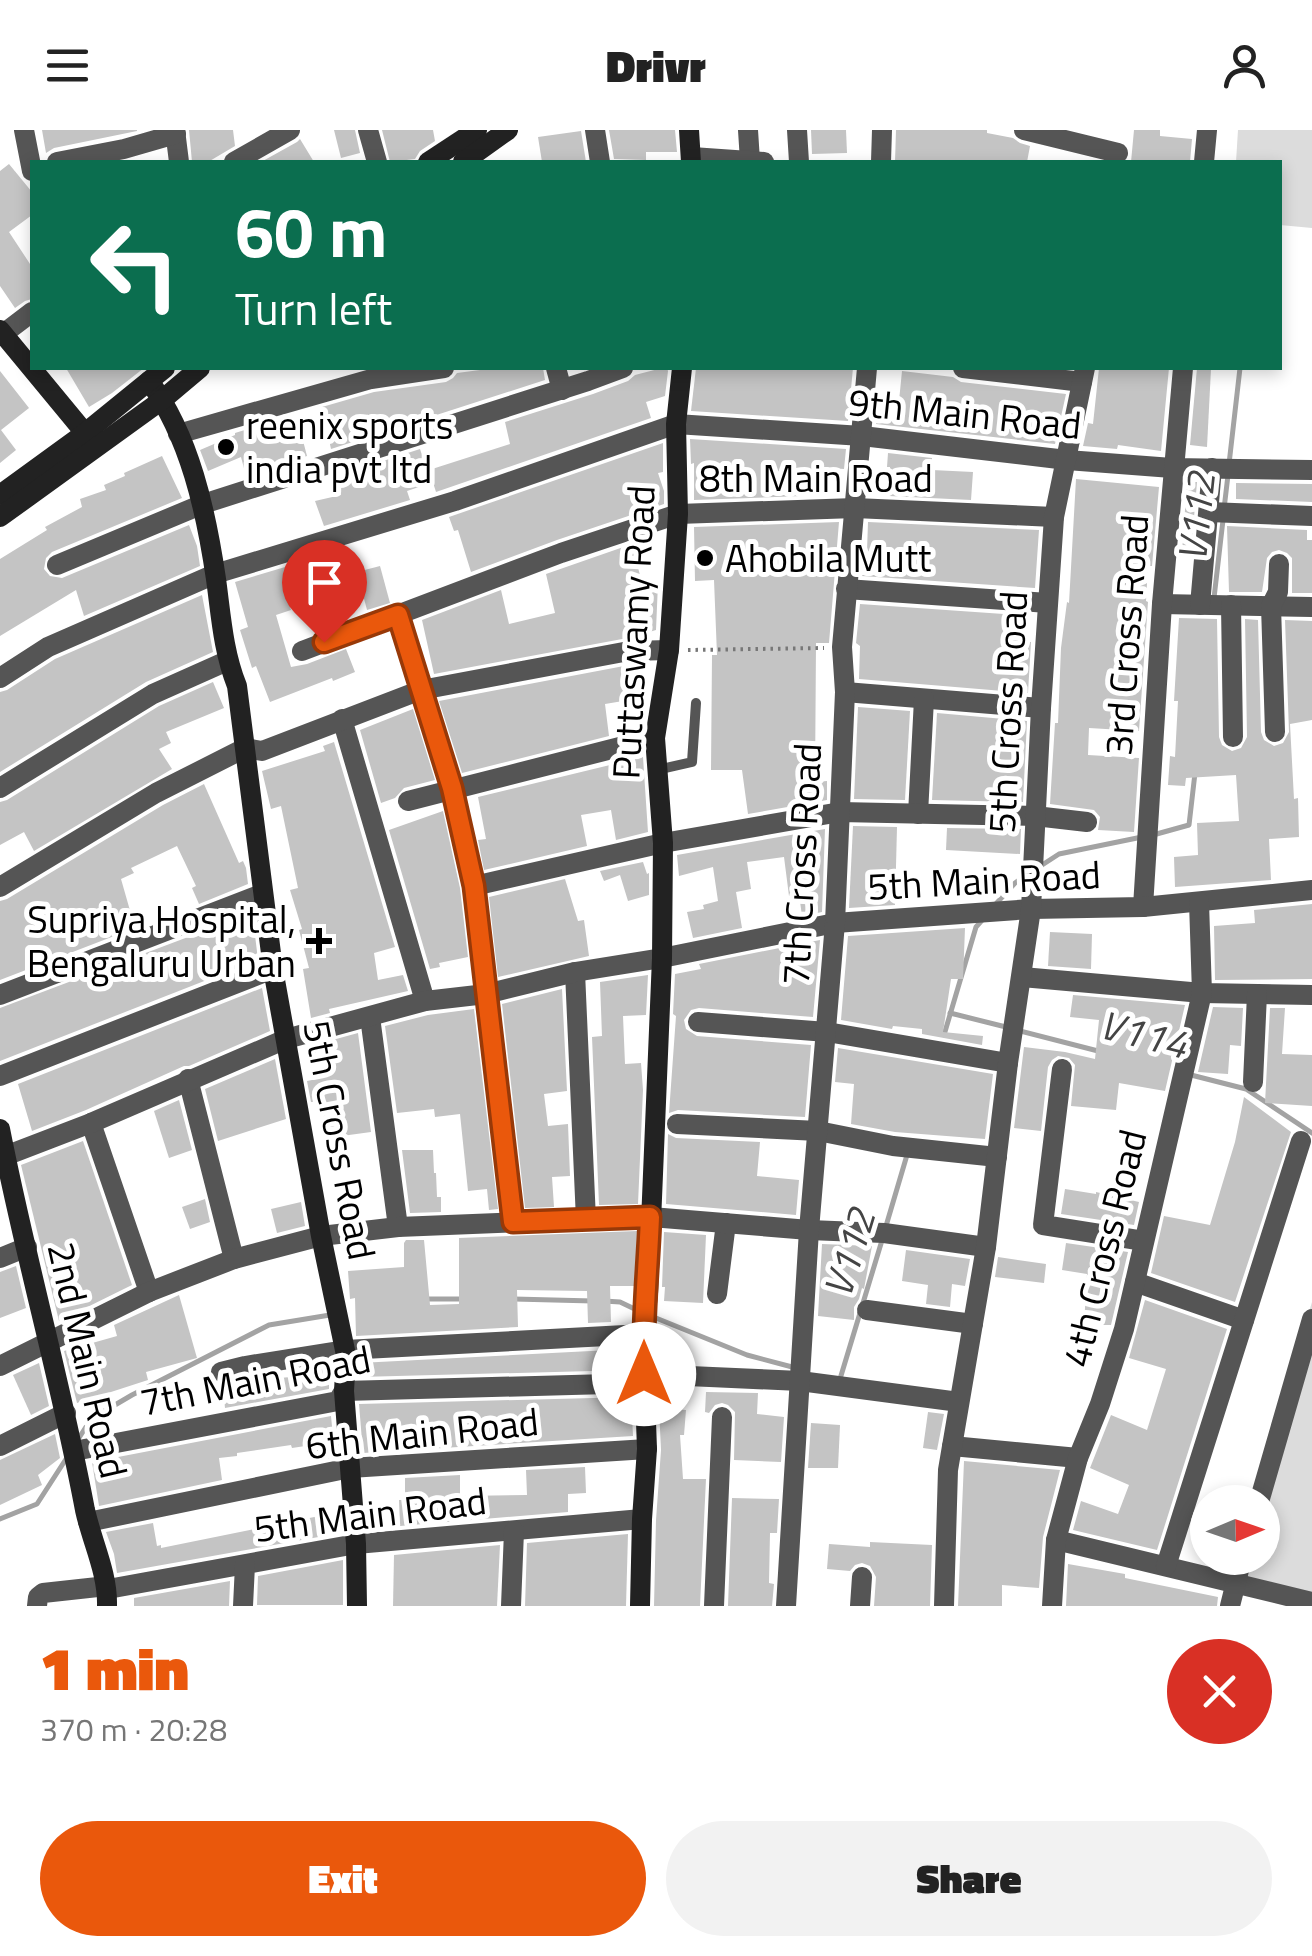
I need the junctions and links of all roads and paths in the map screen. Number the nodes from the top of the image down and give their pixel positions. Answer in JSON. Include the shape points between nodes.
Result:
{"nodes":[{"id":1,"x":24,"y":130,"type":"edge"},
{"id":2,"x":290,"y":130,"type":"edge"},
{"id":3,"x":368,"y":130,"type":"edge"},
{"id":4,"x":477,"y":130,"type":"edge"},
{"id":5,"x":508,"y":130,"type":"edge"},
{"id":6,"x":595,"y":130,"type":"edge"},
{"id":7,"x":689,"y":130,"type":"edge"},
{"id":8,"x":748,"y":130,"type":"edge"},
{"id":9,"x":798,"y":130,"type":"edge"},
{"id":10,"x":882,"y":130,"type":"edge"},
{"id":11,"x":1024,"y":130,"type":"edge"},
{"id":12,"x":1115,"y":130,"type":"edge"},
{"id":13,"x":1207,"y":130,"type":"edge"},
{"id":14,"x":175,"y":132,"type":"edge"},
{"id":15,"x":454,"y":147,"type":"edge"},
{"id":16,"x":1117,"y":158,"type":"edge"},
{"id":17,"x":30,"y":160,"type":"edge"},
{"id":18,"x":68,"y":160,"type":"edge"},
{"id":19,"x":180,"y":160,"type":"edge"},
{"id":20,"x":238,"y":160,"type":"edge"},
{"id":21,"x":376,"y":160,"type":"edge"},
{"id":22,"x":431,"y":160,"type":"edge"},
{"id":23,"x":600,"y":160,"type":"edge"},
{"id":24,"x":691,"y":160,"type":"edge"},
{"id":25,"x":750,"y":160,"type":"edge"},
{"id":26,"x":800,"y":160,"type":"edge"},
{"id":27,"x":881,"y":160,"type":"edge"},
{"id":28,"x":1204,"y":160,"type":"edge"},
{"id":29,"x":30,"y":313,"type":"edge"},
{"id":30,"x":2,"y":332,"type":"edge"},
{"id":31,"x":30,"y":366,"type":"edge"},
{"id":32,"x":33,"y":370,"type":"edge"},
{"id":33,"x":198,"y":370,"type":"edge"},
{"id":34,"x":431,"y":370,"type":"edge"},
{"id":35,"x":557,"y":370,"type":"edge"},
{"id":36,"x":613,"y":370,"type":"edge"},
{"id":37,"x":682,"y":370,"type":"edge"},
{"id":38,"x":866,"y":370,"type":"edge"},
{"id":39,"x":997,"y":370,"type":"edge"},
{"id":40,"x":1182,"y":370,"type":"edge"},
{"id":41,"x":157,"y":374,"type":"edge"},
{"id":42,"x":1083,"y":375,"type":"edge"},
{"id":43,"x":562,"y":390,"type":"junction"},
{"id":44,"x":162,"y":400,"type":"junction"},
{"id":45,"x":676,"y":424,"type":"junction"},
{"id":46,"x":85,"y":433,"type":"junction"},
{"id":47,"x":178,"y":434,"type":"junction"},
{"id":48,"x":862,"y":436,"type":"junction"},
{"id":49,"x":1067,"y":460,"type":"junction"},
{"id":50,"x":1172,"y":468,"type":"junction"},
{"id":51,"x":1223,"y":469,"type":"junction"},
{"id":52,"x":1312,"y":470,"type":"edge"},
{"id":53,"x":0,"y":495,"type":"edge"},
{"id":54,"x":203,"y":504,"type":"junction"},
{"id":55,"x":855,"y":508,"type":"junction"},
{"id":56,"x":1219,"y":512,"type":"junction"},
{"id":57,"x":678,"y":514,"type":"junction"},
{"id":58,"x":1312,"y":516,"type":"edge"},
{"id":59,"x":0,"y":517,"type":"edge"},
{"id":60,"x":1054,"y":518,"type":"junction"},
{"id":61,"x":1279,"y":564,"type":"dead end"},
{"id":62,"x":57,"y":565,"type":"dead end"},
{"id":63,"x":215,"y":574,"type":"junction"},
{"id":64,"x":846,"y":589,"type":"junction"},
{"id":65,"x":1048,"y":603,"type":"junction"},
{"id":66,"x":1162,"y":604,"type":"junction"},
{"id":67,"x":1215,"y":605,"type":"junction"},
{"id":68,"x":1271,"y":606,"type":"junction"},
{"id":69,"x":1312,"y":608,"type":"edge"},
{"id":70,"x":398,"y":615,"type":"junction"},
{"id":71,"x":842,"y":647,"type":"junction"},
{"id":72,"x":669,"y":650,"type":"junction"},
{"id":73,"x":302,"y":651,"type":"dead end"},
{"id":74,"x":227,"y":661,"type":"junction"},
{"id":75,"x":0,"y":678,"type":"edge"},
{"id":76,"x":421,"y":690,"type":"junction"},
{"id":77,"x":845,"y":692,"type":"junction"},
{"id":78,"x":924,"y":699,"type":"junction"},
{"id":79,"x":696,"y":704,"type":"dead end"},
{"id":80,"x":1041,"y":708,"type":"junction"},
{"id":81,"x":342,"y":719,"type":"junction"},
{"id":82,"x":1275,"y":732,"type":"dead end"},
{"id":83,"x":1232,"y":737,"type":"dead end"},
{"id":84,"x":655,"y":738,"type":"junction"},
{"id":85,"x":245,"y":748,"type":"junction"},
{"id":86,"x":657,"y":770,"type":"junction"},
{"id":87,"x":0,"y":788,"type":"edge"},
{"id":88,"x":452,"y":788,"type":"junction"},
{"id":89,"x":408,"y":801,"type":"dead end"},
{"id":90,"x":840,"y":812,"type":"junction"},
{"id":91,"x":918,"y":814,"type":"junction"},
{"id":92,"x":1035,"y":816,"type":"junction"},
{"id":93,"x":1086,"y":822,"type":"dead end"},
{"id":94,"x":663,"y":843,"type":"junction"},
{"id":95,"x":474,"y":886,"type":"junction"},
{"id":96,"x":0,"y":887,"type":"edge"},
{"id":97,"x":1312,"y":890,"type":"edge"},
{"id":98,"x":262,"y":894,"type":"junction"},
{"id":99,"x":1198,"y":902,"type":"junction"},
{"id":100,"x":1143,"y":907,"type":"junction"},
{"id":101,"x":1031,"y":908,"type":"junction"},
{"id":102,"x":835,"y":923,"type":"junction"},
{"id":103,"x":662,"y":958,"type":"junction"},
{"id":104,"x":273,"y":970,"type":"junction"},
{"id":105,"x":576,"y":972,"type":"junction"},
{"id":106,"x":1022,"y":977,"type":"junction"},
{"id":107,"x":1202,"y":993,"type":"junction"},
{"id":108,"x":0,"y":994,"type":"edge"},
{"id":109,"x":486,"y":994,"type":"junction"},
{"id":110,"x":1256,"y":994,"type":"junction"},
{"id":111,"x":1312,"y":995,"type":"edge"},
{"id":112,"x":425,"y":1001,"type":"junction"},
{"id":113,"x":370,"y":1018,"type":"junction"},
{"id":114,"x":698,"y":1022,"type":"dead end"},
{"id":115,"x":827,"y":1032,"type":"junction"},
{"id":116,"x":286,"y":1039,"type":"junction"},
{"id":117,"x":1008,"y":1063,"type":"junction"},
{"id":118,"x":1062,"y":1069,"type":"dead end"},
{"id":119,"x":0,"y":1076,"type":"edge"},
{"id":120,"x":188,"y":1080,"type":"junction"},
{"id":121,"x":1252,"y":1082,"type":"dead end"},
{"id":122,"x":91,"y":1123,"type":"junction"},
{"id":123,"x":677,"y":1124,"type":"dead end"},
{"id":124,"x":0,"y":1129,"type":"edge"},
{"id":125,"x":818,"y":1132,"type":"junction"},
{"id":126,"x":1301,"y":1141,"type":"dead end"},
{"id":127,"x":2,"y":1156,"type":"edge"},
{"id":128,"x":997,"y":1158,"type":"junction"},
{"id":129,"x":650,"y":1217,"type":"junction"},
{"id":130,"x":586,"y":1220,"type":"junction"},
{"id":131,"x":513,"y":1222,"type":"junction"},
{"id":132,"x":726,"y":1223,"type":"junction"},
{"id":133,"x":398,"y":1227,"type":"junction"},
{"id":134,"x":809,"y":1230,"type":"junction"},
{"id":135,"x":321,"y":1236,"type":"junction"},
{"id":136,"x":1144,"y":1241,"type":"junction"},
{"id":137,"x":27,"y":1247,"type":"junction"},
{"id":138,"x":986,"y":1247,"type":"junction"},
{"id":139,"x":0,"y":1258,"type":"edge"},
{"id":140,"x":234,"y":1258,"type":"junction"},
{"id":141,"x":1135,"y":1282,"type":"junction"},
{"id":142,"x":149,"y":1292,"type":"junction"},
{"id":143,"x":718,"y":1294,"type":"dead end"},
{"id":144,"x":868,"y":1310,"type":"dead end"},
{"id":145,"x":1244,"y":1320,"type":"junction"},
{"id":146,"x":1312,"y":1320,"type":"edge"},
{"id":147,"x":973,"y":1324,"type":"junction"},
{"id":148,"x":644,"y":1326,"type":"junction"},
{"id":149,"x":49,"y":1342,"type":"junction"},
{"id":150,"x":344,"y":1350,"type":"junction"},
{"id":151,"x":0,"y":1366,"type":"edge"},
{"id":152,"x":221,"y":1372,"type":"dead end"},
{"id":153,"x":801,"y":1374,"type":"junction"},
{"id":154,"x":644,"y":1378,"type":"junction"},
{"id":155,"x":344,"y":1391,"type":"junction"},
{"id":156,"x":959,"y":1402,"type":"junction"},
{"id":157,"x":66,"y":1413,"type":"junction"},
{"id":158,"x":722,"y":1416,"type":"dead end"},
{"id":159,"x":73,"y":1444,"type":"junction"},
{"id":160,"x":0,"y":1446,"type":"edge"},
{"id":161,"x":952,"y":1446,"type":"junction"},
{"id":162,"x":647,"y":1449,"type":"junction"},
{"id":163,"x":1078,"y":1458,"type":"junction"},
{"id":164,"x":350,"y":1468,"type":"junction"},
{"id":165,"x":1264,"y":1485,"type":"edge"},
{"id":166,"x":642,"y":1520,"type":"junction"},
{"id":167,"x":88,"y":1522,"type":"junction"},
{"id":168,"x":514,"y":1530,"type":"junction"},
{"id":169,"x":1056,"y":1540,"type":"junction"},
{"id":170,"x":356,"y":1544,"type":"junction"},
{"id":171,"x":245,"y":1565,"type":"junction"},
{"id":172,"x":1166,"y":1566,"type":"junction"},
{"id":173,"x":1236,"y":1575,"type":"edge"},
{"id":174,"x":862,"y":1577,"type":"dead end"},
{"id":175,"x":1234,"y":1582,"type":"junction"},
{"id":176,"x":107,"y":1594,"type":"edge"},
{"id":177,"x":1312,"y":1602,"type":"edge"},
{"id":178,"x":37,"y":1606,"type":"edge"},
{"id":179,"x":242,"y":1606,"type":"edge"},
{"id":180,"x":357,"y":1606,"type":"edge"},
{"id":181,"x":511,"y":1606,"type":"edge"},
{"id":182,"x":640,"y":1606,"type":"edge"},
{"id":183,"x":714,"y":1606,"type":"edge"},
{"id":184,"x":786,"y":1606,"type":"edge"},
{"id":185,"x":860,"y":1606,"type":"edge"},
{"id":186,"x":944,"y":1606,"type":"edge"},
{"id":187,"x":1052,"y":1606,"type":"edge"},
{"id":188,"x":1230,"y":1606,"type":"edge"}],
"edges":[{"from":1,"to":17,"type":"street"},
{"from":2,"to":20,"type":"street"},
{"from":3,"to":21,"type":"street"},
{"from":4,"to":15,"type":"street"},
{"from":5,"to":15,"type":"street"},
{"from":6,"to":23,"type":"street"},
{"from":7,"to":24,"type":"street"},
{"from":8,"to":25,"type":"street"},
{"from":9,"to":26,"type":"street"},
{"from":10,"to":27,"type":"street"},
{"from":11,"to":16,"type":"street"},
{"from":12,"to":16,"type":"street"},
{"from":13,"to":28,"type":"street"},
{"from":14,"to":18,"type":"street"},
{"from":14,"to":19,"type":"street"},
{"from":15,"to":22,"type":"street"},
{"from":29,"to":30,"type":"street"},
{"from":30,"to":31,"type":"street"},
{"from":32,"to":46,"type":"street"},
{"from":33,"to":44,"type":"street"},
{"from":34,"to":47,"type":"street","via":[[371,379]]},
{"from":35,"to":43,"type":"street"},
{"from":36,"to":43,"type":"street"},
{"from":37,"to":45,"type":"street","name":"Puttaswamy Road"},
{"from":38,"to":48,"type":"street","name":"7th Cross Road"},
{"from":39,"to":42,"type":"street"},
{"from":40,"to":50,"type":"street","name":"3rd Cross Road"},
{"from":41,"to":44,"type":"street","name":"5th Cross Road"},
{"from":41,"to":46,"type":"street"},
{"from":42,"to":49,"type":"street","name":"5th Cross Road"},
{"from":43,"to":54,"type":"street"},
{"from":44,"to":47,"type":"street","name":"5th Cross Road"},
{"from":44,"to":59,"type":"street"},
{"from":45,"to":48,"type":"street","name":"9th Main Road"},
{"from":45,"to":57,"type":"street","name":"Puttaswamy Road"},
{"from":45,"to":63,"type":"street","name":"9th Main Road"},
{"from":46,"to":53,"type":"street"},
{"from":47,"to":54,"type":"street","name":"5th Cross Road"},
{"from":48,"to":49,"type":"street","name":"9th Main Road"},
{"from":48,"to":55,"type":"street","name":"7th Cross Road"},
{"from":49,"to":50,"type":"street","name":"9th Main Road"},
{"from":49,"to":60,"type":"street","name":"5th Cross Road"},
{"from":50,"to":51,"type":"street","name":"9th Main Road"},
{"from":50,"to":66,"type":"street","name":"3rd Cross Road"},
{"from":51,"to":52,"type":"street","name":"9th Main Road"},
{"from":51,"to":56,"type":"street"},
{"from":54,"to":62,"type":"street"},
{"from":54,"to":63,"type":"street","name":"5th Cross Road"},
{"from":55,"to":57,"type":"street","name":"8th Main Road"},
{"from":55,"to":60,"type":"street","name":"8th Main Road"},
{"from":55,"to":64,"type":"street","name":"7th Cross Road"},
{"from":56,"to":58,"type":"street"},
{"from":56,"to":67,"type":"street"},
{"from":57,"to":70,"type":"street","name":"8th Main Road"},
{"from":57,"to":72,"type":"street","name":"Puttaswamy Road"},
{"from":60,"to":65,"type":"street","name":"5th Cross Road"},
{"from":61,"to":68,"type":"street"},
{"from":63,"to":74,"type":"street","name":"5th Cross Road"},
{"from":63,"to":75,"type":"street","name":"9th Main Road","via":[[48,647]]},
{"from":64,"to":65,"type":"street"},
{"from":64,"to":71,"type":"street","name":"7th Cross Road"},
{"from":65,"to":80,"type":"street","name":"5th Cross Road"},
{"from":66,"to":67,"type":"street"},
{"from":66,"to":100,"type":"street","name":"3rd Cross Road"},
{"from":67,"to":68,"type":"street"},
{"from":67,"to":83,"type":"street"},
{"from":68,"to":69,"type":"street"},
{"from":68,"to":82,"type":"street"},
{"from":70,"to":73,"type":"street","name":"8th Main Road"},
{"from":70,"to":76,"type":"street"},
{"from":71,"to":72,"type":"path"},
{"from":71,"to":77,"type":"street","name":"7th Cross Road"},
{"from":72,"to":76,"type":"street","via":[[629,651]]},
{"from":72,"to":84,"type":"street","name":"Puttaswamy Road"},
{"from":74,"to":85,"type":"street","name":"5th Cross Road"},
{"from":74,"to":87,"type":"street","via":[[153,694]]},
{"from":76,"to":81,"type":"street"},
{"from":76,"to":88,"type":"street"},
{"from":77,"to":78,"type":"street"},
{"from":77,"to":90,"type":"street","name":"7th Cross Road"},
{"from":78,"to":80,"type":"street"},
{"from":78,"to":91,"type":"street"},
{"from":79,"to":86,"type":"lane","via":[[692,762]]},
{"from":80,"to":92,"type":"street","name":"5th Cross Road"},
{"from":81,"to":85,"type":"street","via":[[262,751]]},
{"from":81,"to":112,"type":"street"},
{"from":84,"to":86,"type":"street","name":"Puttaswamy Road"},
{"from":84,"to":88,"type":"street"},
{"from":85,"to":96,"type":"street"},
{"from":85,"to":98,"type":"street","name":"5th Cross Road"},
{"from":86,"to":94,"type":"street","name":"Puttaswamy Road"},
{"from":88,"to":89,"type":"street"},
{"from":88,"to":95,"type":"street"},
{"from":90,"to":91,"type":"street"},
{"from":90,"to":94,"type":"street"},
{"from":90,"to":102,"type":"street","name":"7th Cross Road"},
{"from":91,"to":92,"type":"street"},
{"from":92,"to":93,"type":"street"},
{"from":92,"to":101,"type":"street","name":"5th Cross Road"},
{"from":94,"to":95,"type":"street"},
{"from":94,"to":103,"type":"street","name":"Puttaswamy Road"},
{"from":95,"to":109,"type":"street"},
{"from":97,"to":99,"type":"street","name":"5th Main Road"},
{"from":98,"to":104,"type":"street","name":"5th Cross Road"},
{"from":98,"to":108,"type":"street"},
{"from":99,"to":100,"type":"street","name":"5th Main Road"},
{"from":99,"to":107,"type":"street","name":"4th Cross Road"},
{"from":100,"to":101,"type":"street","name":"5th Main Road"},
{"from":101,"to":102,"type":"street","name":"5th Main Road"},
{"from":101,"to":106,"type":"street","name":"5th Cross Road"},
{"from":102,"to":103,"type":"street","name":"5th Main Road"},
{"from":102,"to":115,"type":"street","name":"7th Cross Road"},
{"from":103,"to":105,"type":"street","name":"5th Main Road"},
{"from":103,"to":129,"type":"street","name":"Puttaswamy Road"},
{"from":104,"to":116,"type":"street","name":"5th Cross Road"},
{"from":104,"to":119,"type":"street"},
{"from":105,"to":109,"type":"street","name":"5th Main Road"},
{"from":105,"to":130,"type":"street"},
{"from":106,"to":107,"type":"street"},
{"from":106,"to":117,"type":"street","name":"5th Cross Road"},
{"from":107,"to":110,"type":"street"},
{"from":107,"to":136,"type":"street","name":"4th Cross Road"},
{"from":109,"to":112,"type":"street","name":"5th Main Road"},
{"from":109,"to":131,"type":"street"},
{"from":110,"to":111,"type":"street"},
{"from":110,"to":121,"type":"street"},
{"from":112,"to":113,"type":"street","name":"5th Main Road"},
{"from":113,"to":116,"type":"street","name":"5th Main Road"},
{"from":113,"to":133,"type":"street"},
{"from":114,"to":115,"type":"street"},
{"from":115,"to":117,"type":"street"},
{"from":115,"to":125,"type":"street","name":"7th Cross Road"},
{"from":116,"to":120,"type":"street","name":"5th Main Road"},
{"from":116,"to":135,"type":"street","name":"5th Cross Road"},
{"from":117,"to":128,"type":"street","name":"5th Cross Road"},
{"from":118,"to":136,"type":"street","via":[[1043,1226]]},
{"from":120,"to":122,"type":"street","name":"5th Main Road"},
{"from":120,"to":140,"type":"street"},
{"from":122,"to":127,"type":"street","name":"5th Main Road"},
{"from":122,"to":142,"type":"street"},
{"from":123,"to":125,"type":"street"},
{"from":124,"to":127,"type":"street","name":"2nd Main Road"},
{"from":125,"to":128,"type":"street"},
{"from":125,"to":134,"type":"street","name":"7th Cross Road"},
{"from":126,"to":145,"type":"street"},
{"from":127,"to":137,"type":"street","name":"2nd Main Road"},
{"from":128,"to":138,"type":"street","name":"5th Cross Road"},
{"from":129,"to":130,"type":"street"},
{"from":129,"to":132,"type":"street"},
{"from":129,"to":148,"type":"street"},
{"from":130,"to":131,"type":"street"},
{"from":131,"to":133,"type":"street"},
{"from":132,"to":134,"type":"street"},
{"from":132,"to":143,"type":"street"},
{"from":133,"to":135,"type":"street"},
{"from":134,"to":138,"type":"street"},
{"from":134,"to":153,"type":"street","name":"7th Cross Road"},
{"from":135,"to":140,"type":"street"},
{"from":135,"to":150,"type":"street","name":"5th Cross Road"},
{"from":136,"to":141,"type":"street","name":"4th Cross Road"},
{"from":137,"to":139,"type":"street"},
{"from":137,"to":149,"type":"street","name":"2nd Main Road"},
{"from":138,"to":147,"type":"street","name":"5th Cross Road"},
{"from":140,"to":142,"type":"street"},
{"from":141,"to":145,"type":"street"},
{"from":141,"to":163,"type":"street","name":"4th Cross Road"},
{"from":142,"to":149,"type":"street"},
{"from":144,"to":147,"type":"street"},
{"from":145,"to":172,"type":"street"},
{"from":146,"to":165,"type":"street"},
{"from":147,"to":156,"type":"street","name":"5th Cross Road"},
{"from":148,"to":150,"type":"street"},
{"from":148,"to":154,"type":"street"},
{"from":149,"to":151,"type":"street"},
{"from":149,"to":157,"type":"street","name":"2nd Main Road"},
{"from":150,"to":152,"type":"street"},
{"from":150,"to":155,"type":"street","name":"5th Cross Road"},
{"from":153,"to":154,"type":"street","name":"7th Main Road"},
{"from":153,"to":156,"type":"street","name":"7th Main Road"},
{"from":153,"to":184,"type":"street"},
{"from":154,"to":155,"type":"street","name":"7th Main Road"},
{"from":154,"to":162,"type":"street"},
{"from":155,"to":159,"type":"street","name":"7th Main Road","via":[[338,1401],[118,1442]]},
{"from":155,"to":164,"type":"street","name":"5th Cross Road"},
{"from":156,"to":161,"type":"street","name":"5th Cross Road"},
{"from":157,"to":159,"type":"street","name":"2nd Main Road"},
{"from":157,"to":160,"type":"street"},
{"from":158,"to":183,"type":"street"},
{"from":159,"to":167,"type":"street","name":"2nd Main Road"},
{"from":161,"to":163,"type":"street"},
{"from":161,"to":186,"type":"street","name":"5th Cross Road"},
{"from":162,"to":164,"type":"street","name":"6th Main Road"},
{"from":162,"to":166,"type":"street"},
{"from":163,"to":169,"type":"street","name":"4th Cross Road"},
{"from":164,"to":167,"type":"street","name":"6th Main Road"},
{"from":164,"to":170,"type":"street","name":"5th Cross Road"},
{"from":166,"to":168,"type":"street","name":"5th Main Road"},
{"from":166,"to":182,"type":"street"},
{"from":167,"to":176,"type":"street","name":"2nd Main Road"},
{"from":168,"to":170,"type":"street","name":"5th Main Road"},
{"from":168,"to":181,"type":"street"},
{"from":169,"to":172,"type":"street"},
{"from":169,"to":187,"type":"street","name":"4th Cross Road"},
{"from":170,"to":171,"type":"street","name":"5th Main Road"},
{"from":170,"to":180,"type":"street","name":"5th Cross Road"},
{"from":171,"to":176,"type":"street","name":"5th Main Road"},
{"from":171,"to":179,"type":"street"},
{"from":172,"to":175,"type":"street"},
{"from":173,"to":175,"type":"street"},
{"from":174,"to":185,"type":"street"},
{"from":175,"to":177,"type":"street"},
{"from":175,"to":188,"type":"street"},
{"from":176,"to":178,"type":"street","name":"5th Main Road","via":[[43,1593]]}]}
